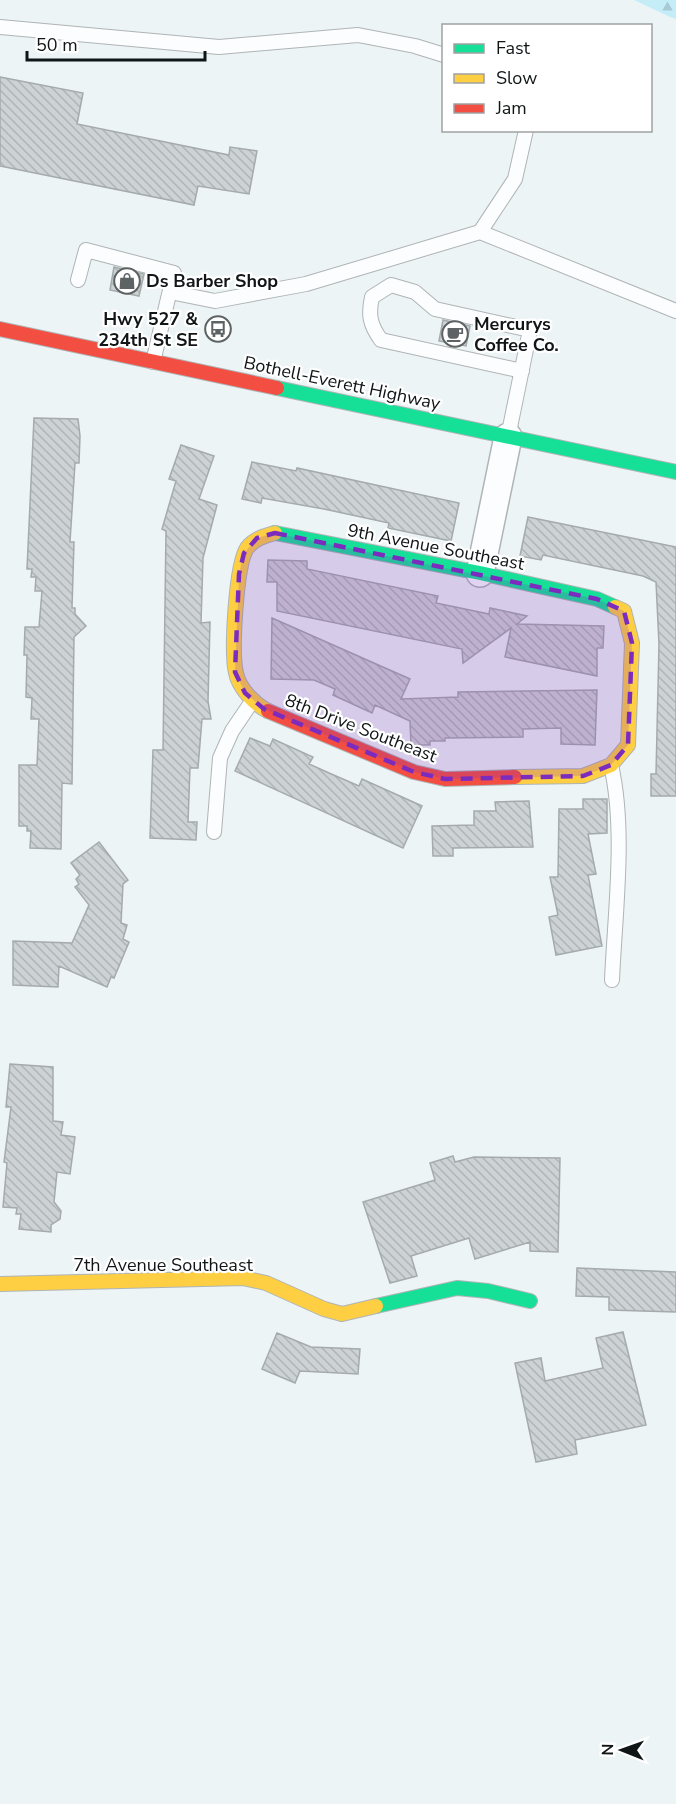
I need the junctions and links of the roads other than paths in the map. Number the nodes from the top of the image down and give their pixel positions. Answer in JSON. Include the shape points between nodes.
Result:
{"nodes":[{"id":1,"x":0,"y":27,"type":"edge"},
{"id":2,"x":442,"y":54,"type":"edge"},
{"id":3,"x":526,"y":132,"type":"edge"},
{"id":4,"x":480,"y":232,"type":"junction"},
{"id":5,"x":78,"y":280,"type":"dead end"},
{"id":6,"x":170,"y":292,"type":"junction"},
{"id":7,"x":676,"y":310,"type":"edge"},
{"id":8,"x":0,"y":329,"type":"edge"},
{"id":9,"x":153,"y":362,"type":"junction"},
{"id":10,"x":522,"y":371,"type":"junction"},
{"id":11,"x":508,"y":437,"type":"junction"},
{"id":12,"x":676,"y":472,"type":"edge"},
{"id":13,"x":480,"y":573,"type":"junction"},
{"id":14,"x":249,"y":697,"type":"junction"},
{"id":15,"x":611,"y":765,"type":"junction"},
{"id":16,"x":214,"y":832,"type":"dead end"},
{"id":17,"x":612,"y":980,"type":"dead end"},
{"id":18,"x":0,"y":1284,"type":"edge"},
{"id":19,"x":530,"y":1301,"type":"dead end"}],
"edges":[{"from":1,"to":2,"type":"lane","via":[[219,47],[358,35],[415,45]]},
{"from":3,"to":4,"type":"lane","via":[[515,179]]},
{"from":4,"to":6,"type":"lane","via":[[306,284],[215,301]]},
{"from":4,"to":7,"type":"lane"},
{"from":5,"to":6,"type":"lane","via":[[86,250],[174,273]]},
{"from":6,"to":9,"type":"lane"},
{"from":8,"to":9,"type":"street","name":"Bothell-Everett Highway"},
{"from":9,"to":11,"type":"street","name":"Bothell-Everett Highway"},
{"from":10,"to":10,"type":"lane","via":[[530,330],[435,309],[404,287],[391,285],[372,297],[371,327],[381,340]]},
{"from":10,"to":11,"type":"lane"},
{"from":11,"to":12,"type":"street","name":"Bothell-Everett Highway"},
{"from":11,"to":13,"type":"street"},
{"from":13,"to":14,"type":"street","name":"9th Avenue Southeast","via":[[275,533],[257,538],[244,552],[238,574],[235,672]]},
{"from":13,"to":15,"type":"street","name":"9th Avenue Southeast","via":[[597,599],[624,612],[632,643],[628,745]]},
{"from":14,"to":15,"type":"street","name":"8th Drive Southeast","via":[[264,709],[414,772],[445,779],[584,776]]},
{"from":14,"to":16,"type":"lane","via":[[220,758]]},
{"from":15,"to":17,"type":"lane","via":[[618,822]]},
{"from":18,"to":19,"type":"street","name":"7th Avenue Southeast","via":[[243,1278],[266,1283],[324,1310],[342,1314],[446,1288],[486,1289]]}]}
